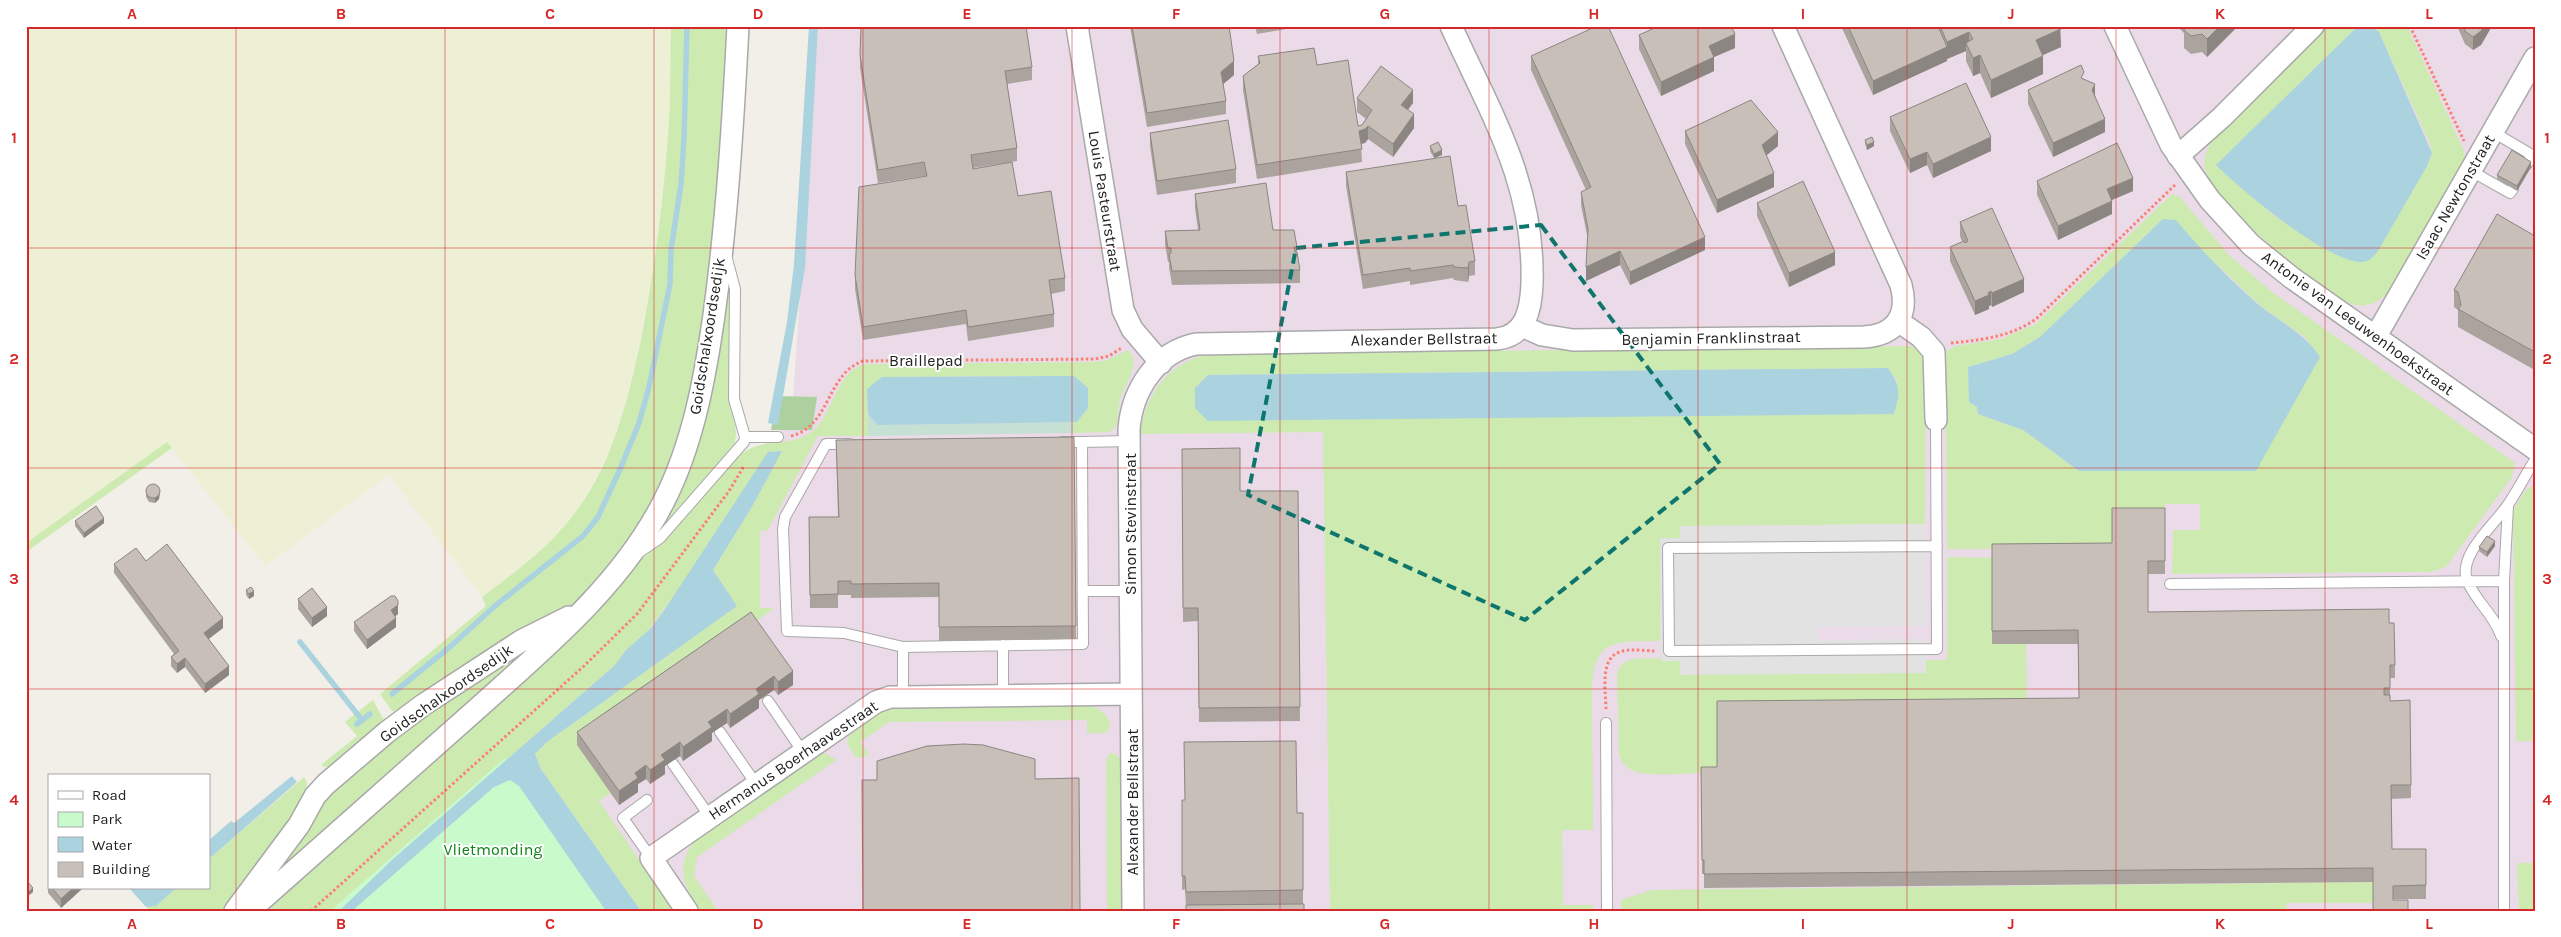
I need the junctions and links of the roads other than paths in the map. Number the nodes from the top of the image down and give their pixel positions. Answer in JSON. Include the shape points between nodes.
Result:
{"nodes":[{"id":1,"x":738,"y":26,"type":"edge"},
{"id":2,"x":1077,"y":26,"type":"edge"},
{"id":3,"x":1450,"y":26,"type":"edge"},
{"id":4,"x":1783,"y":26,"type":"edge"},
{"id":5,"x":2115,"y":26,"type":"edge"},
{"id":6,"x":2313,"y":26,"type":"edge"},
{"id":7,"x":2535,"y":58,"type":"edge"},
{"id":8,"x":2493,"y":132,"type":"junction"},
{"id":9,"x":2178,"y":156,"type":"junction"},
{"id":10,"x":2527,"y":164,"type":"edge"},
{"id":11,"x":2473,"y":167,"type":"junction"},
{"id":12,"x":2513,"y":188,"type":"edge"},
{"id":13,"x":722,"y":242,"type":"junction"},
{"id":14,"x":1898,"y":322,"type":"junction"},
{"id":15,"x":1522,"y":326,"type":"junction"},
{"id":16,"x":2376,"y":336,"type":"junction"},
{"id":17,"x":1161,"y":363,"type":"junction"},
{"id":18,"x":1936,"y":420,"type":"joint"},
{"id":19,"x":745,"y":436,"type":"junction"},
{"id":20,"x":778,"y":438,"type":"road end"},
{"id":21,"x":1129,"y":441,"type":"junction"},
{"id":22,"x":1054,"y":442,"type":"edge"},
{"id":23,"x":1082,"y":442,"type":"junction"},
{"id":24,"x":866,"y":444,"type":"edge"},
{"id":25,"x":2535,"y":449,"type":"edge"},
{"id":26,"x":2535,"y":460,"type":"edge"},
{"id":27,"x":2508,"y":506,"type":"junction"},
{"id":28,"x":1937,"y":546,"type":"junction"},
{"id":29,"x":625,"y":560,"type":"junction"},
{"id":30,"x":2468,"y":581,"type":"junction"},
{"id":31,"x":2504,"y":581,"type":"junction"},
{"id":32,"x":2170,"y":584,"type":"dead end"},
{"id":33,"x":1083,"y":591,"type":"junction"},
{"id":34,"x":1130,"y":591,"type":"junction"},
{"id":35,"x":580,"y":612,"type":"junction"},
{"id":36,"x":1003,"y":645,"type":"junction"},
{"id":37,"x":2504,"y":646,"type":"junction"},
{"id":38,"x":903,"y":647,"type":"junction"},
{"id":39,"x":1131,"y":694,"type":"junction"},
{"id":40,"x":1004,"y":695,"type":"junction"},
{"id":41,"x":903,"y":697,"type":"junction"},
{"id":42,"x":768,"y":701,"type":"dead end"},
{"id":43,"x":1606,"y":723,"type":"road end"},
{"id":44,"x":720,"y":732,"type":"dead end"},
{"id":45,"x":803,"y":752,"type":"junction"},
{"id":46,"x":673,"y":764,"type":"dead end"},
{"id":47,"x":756,"y":784,"type":"junction"},
{"id":48,"x":648,"y":800,"type":"dead end"},
{"id":49,"x":710,"y":817,"type":"junction"},
{"id":50,"x":651,"y":858,"type":"junction"},
{"id":51,"x":235,"y":911,"type":"edge"},
{"id":52,"x":249,"y":911,"type":"edge"},
{"id":53,"x":687,"y":911,"type":"edge"},
{"id":54,"x":1133,"y":911,"type":"edge"},
{"id":55,"x":1607,"y":911,"type":"edge"},
{"id":56,"x":2504,"y":911,"type":"edge"}],
"edges":[{"from":1,"to":13,"type":"street","name":"Goidschalxoordsedijk"},
{"from":2,"to":17,"type":"street","name":"Louis Pasteurstraat","via":[[1121,303],[1126,319]]},
{"from":3,"to":15,"type":"street","via":[[1510,154],[1523,193],[1532,247],[1532,278],[1530,308]]},
{"from":4,"to":14,"type":"street","via":[[1901,285],[1904,303]]},
{"from":5,"to":9,"type":"street","name":"Antonie van Leeuwenhoekstraat","via":[[2158,121]]},
{"from":6,"to":9,"type":"street","via":[[2218,122]]},
{"from":7,"to":8,"type":"street","name":"Isaac Newtonstraat"},
{"from":8,"to":10,"type":"lane","via":[[2519,153],[2532,155]]},
{"from":8,"to":11,"type":"street","name":"Isaac Newtonstraat"},
{"from":9,"to":16,"type":"street","name":"Antonie van Leeuwenhoekstraat","via":[[2220,211],[2260,254]]},
{"from":11,"to":12,"type":"lane","via":[[2510,194]]},
{"from":11,"to":16,"type":"street","name":"Isaac Newtonstraat"},
{"from":13,"to":19,"type":"lane","via":[[734,279],[733,391],[735,409]]},
{"from":13,"to":29,"type":"street","name":"Goidschalxoordsedijk","via":[[704,376],[685,450],[664,501]]},
{"from":14,"to":15,"type":"street","name":"Benjamin Franklinstraat","via":[[1885,333],[1873,336],[1641,339],[1565,339],[1537,334]]},
{"from":14,"to":18,"type":"street","via":[[1931,346],[1935,356]]},
{"from":15,"to":17,"type":"street","name":"Alexander Bellstraat","via":[[1510,336],[1497,339],[1202,343],[1183,348]]},
{"from":16,"to":25,"type":"street","name":"Antonie van Leeuwenhoekstraat"},
{"from":17,"to":21,"type":"street","name":"Simon Stevinstraat","via":[[1146,378],[1133,402]]},
{"from":18,"to":28,"type":"lane"},
{"from":19,"to":20,"type":"lane"},
{"from":19,"to":29,"type":"lane","via":[[739,449],[660,538],[646,550]]},
{"from":21,"to":23,"type":"lane"},
{"from":21,"to":34,"type":"street","name":"Simon Stevinstraat"},
{"from":22,"to":23,"type":"lane"},
{"from":23,"to":33,"type":"lane"},
{"from":24,"to":38,"type":"lane","via":[[826,444],[785,517],[787,631],[844,633]]},
{"from":26,"to":27,"type":"lane"},
{"from":27,"to":30,"type":"lane","via":[[2469,557]]},
{"from":27,"to":31,"type":"lane"},
{"from":28,"to":28,"type":"lane","via":[[1937,649],[1669,651],[1668,548]]},
{"from":29,"to":35,"type":"street","name":"Goidschalxoordsedijk"},
{"from":30,"to":31,"type":"lane"},
{"from":30,"to":32,"type":"lane"},
{"from":30,"to":37,"type":"lane","via":[[2496,622]]},
{"from":31,"to":37,"type":"lane"},
{"from":33,"to":34,"type":"lane"},
{"from":33,"to":36,"type":"lane","via":[[1084,644]]},
{"from":34,"to":39,"type":"street","name":"Simon Stevinstraat"},
{"from":35,"to":51,"type":"street","name":"Goidschalxoordsedijk","via":[[521,641],[423,705],[326,784]]},
{"from":35,"to":52,"type":"street","name":"Goidschalxoordsedijk"},
{"from":36,"to":38,"type":"lane"},
{"from":36,"to":40,"type":"lane"},
{"from":37,"to":56,"type":"lane"},
{"from":38,"to":41,"type":"lane"},
{"from":39,"to":40,"type":"street","name":"Hermanus Boerhaavestraat"},
{"from":39,"to":54,"type":"street","name":"Alexander Bellstraat"},
{"from":40,"to":41,"type":"street","name":"Hermanus Boerhaavestraat"},
{"from":41,"to":45,"type":"street","name":"Hermanus Boerhaavestraat","via":[[876,702]]},
{"from":42,"to":45,"type":"lane"},
{"from":43,"to":55,"type":"lane"},
{"from":44,"to":47,"type":"lane"},
{"from":45,"to":47,"type":"street","name":"Hermanus Boerhaavestraat"},
{"from":46,"to":49,"type":"lane"},
{"from":47,"to":49,"type":"street","name":"Hermanus Boerhaavestraat"},
{"from":48,"to":50,"type":"lane","via":[[623,818]]},
{"from":49,"to":50,"type":"street","name":"Hermanus Boerhaavestraat"},
{"from":50,"to":53,"type":"street"}]}
